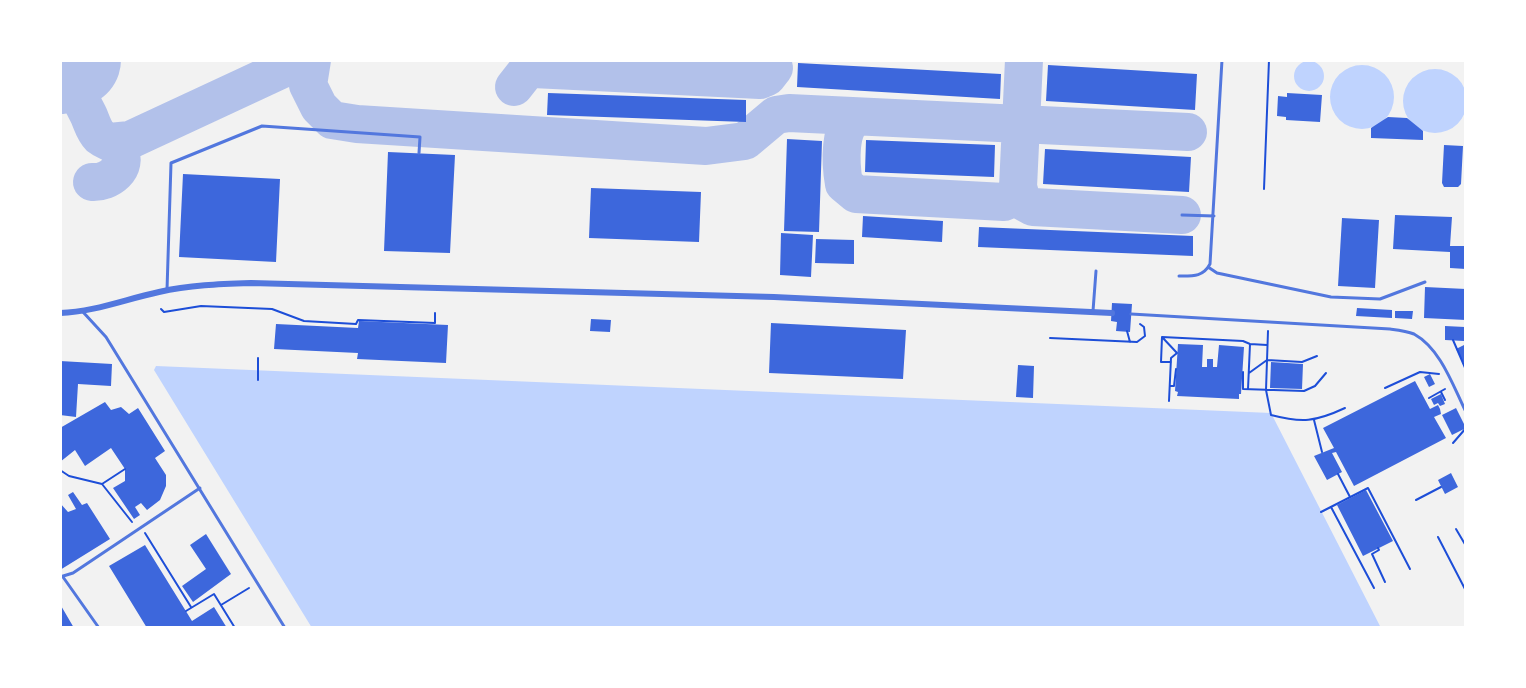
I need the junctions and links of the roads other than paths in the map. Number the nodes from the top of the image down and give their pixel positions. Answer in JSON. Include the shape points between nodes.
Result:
{"nodes":[{"id":1,"x":1222,"y":60,"type":"edge"},
{"id":2,"x":419,"y":153,"type":"dead end"},
{"id":3,"x":1182,"y":214,"type":"dead end"},
{"id":4,"x":1214,"y":216,"type":"junction"},
{"id":5,"x":1208,"y":267,"type":"junction"},
{"id":6,"x":1096,"y":271,"type":"dead end"},
{"id":7,"x":1179,"y":276,"type":"dead end"},
{"id":8,"x":1425,"y":282,"type":"dead end"},
{"id":9,"x":167,"y":290,"type":"junction"},
{"id":10,"x":83,"y":312,"type":"junction"},
{"id":11,"x":1093,"y":312,"type":"junction"},
{"id":12,"x":60,"y":313,"type":"edge"},
{"id":13,"x":1112,"y":313,"type":"dead end"},
{"id":14,"x":1131,"y":314,"type":"dead end"},
{"id":15,"x":1466,"y":412,"type":"edge"},
{"id":16,"x":200,"y":488,"type":"junction"},
{"id":17,"x":62,"y":577,"type":"edge"},
{"id":18,"x":99,"y":628,"type":"edge"},
{"id":19,"x":285,"y":628,"type":"edge"}],
"edges":[{"from":1,"to":4,"type":"lane"},
{"from":2,"to":9,"type":"lane","via":[[420,137],[262,126],[171,164]]},
{"from":3,"to":4,"type":"lane"},
{"from":4,"to":5,"type":"lane"},
{"from":5,"to":7,"type":"lane","via":[[1197,276]]},
{"from":5,"to":8,"type":"lane","via":[[1217,273],[1331,297],[1380,299]]},
{"from":6,"to":11,"type":"lane"},
{"from":9,"to":10,"type":"street"},
{"from":9,"to":11,"type":"street","via":[[251,283],[774,297]]},
{"from":10,"to":12,"type":"street"},
{"from":10,"to":16,"type":"lane","via":[[106,337]]},
{"from":11,"to":13,"type":"street"},
{"from":14,"to":15,"type":"lane","via":[[1412,333],[1426,343]]},
{"from":16,"to":17,"type":"lane"},
{"from":16,"to":19,"type":"lane"},
{"from":17,"to":18,"type":"lane"}]}
